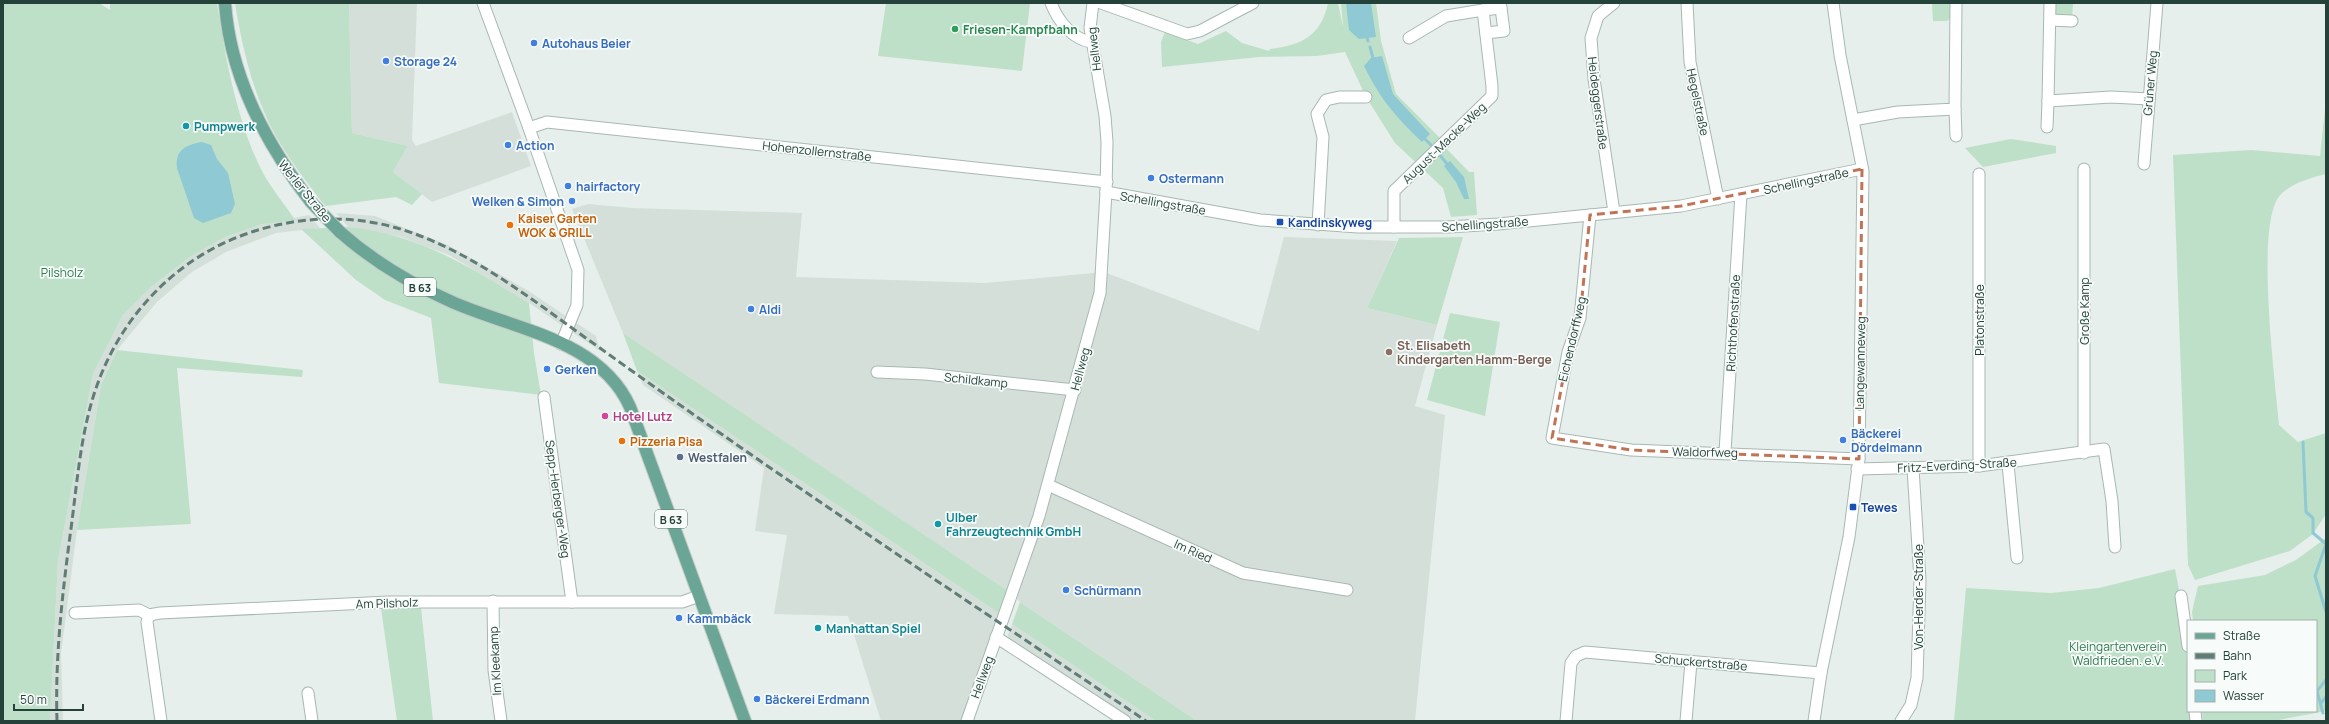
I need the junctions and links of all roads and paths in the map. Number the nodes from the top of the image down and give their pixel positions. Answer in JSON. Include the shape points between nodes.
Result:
{"nodes":[{"id":1,"x":225,"y":3,"type":"edge"},
{"id":2,"x":483,"y":3,"type":"edge"},
{"id":3,"x":1051,"y":3,"type":"edge"},
{"id":4,"x":1094,"y":3,"type":"edge"},
{"id":5,"x":1100,"y":3,"type":"edge"},
{"id":6,"x":1252,"y":3,"type":"edge"},
{"id":7,"x":1614,"y":3,"type":"edge"},
{"id":8,"x":1687,"y":3,"type":"edge"},
{"id":9,"x":1833,"y":3,"type":"edge"},
{"id":10,"x":1956,"y":3,"type":"edge"},
{"id":11,"x":2050,"y":3,"type":"edge"},
{"id":12,"x":2157,"y":3,"type":"edge"},
{"id":13,"x":1500,"y":5,"type":"edge"},
{"id":14,"x":1483,"y":10,"type":"junction"},
{"id":15,"x":2050,"y":20,"type":"junction"},
{"id":16,"x":2072,"y":21,"type":"dead end"},
{"id":17,"x":1486,"y":33,"type":"junction"},
{"id":18,"x":1409,"y":38,"type":"dead end"},
{"id":19,"x":1091,"y":42,"type":"junction"},
{"id":20,"x":1366,"y":97,"type":"dead end"},
{"id":21,"x":2149,"y":99,"type":"junction"},
{"id":22,"x":2048,"y":101,"type":"junction"},
{"id":23,"x":1955,"y":109,"type":"junction"},
{"id":24,"x":1853,"y":120,"type":"junction"},
{"id":25,"x":2047,"y":127,"type":"dead end"},
{"id":26,"x":529,"y":128,"type":"junction"},
{"id":27,"x":1956,"y":136,"type":"dead end"},
{"id":28,"x":2144,"y":164,"type":"dead end"},
{"id":29,"x":1862,"y":169,"type":"junction"},
{"id":30,"x":2084,"y":169,"type":"dead end"},
{"id":31,"x":1980,"y":174,"type":"dead end"},
{"id":32,"x":1106,"y":187,"type":"junction"},
{"id":33,"x":1741,"y":194,"type":"junction"},
{"id":34,"x":1718,"y":199,"type":"junction"},
{"id":35,"x":1614,"y":212,"type":"junction"},
{"id":36,"x":1590,"y":215,"type":"junction"},
{"id":37,"x":1318,"y":225,"type":"junction"},
{"id":38,"x":1394,"y":227,"type":"junction"},
{"id":39,"x":561,"y":344,"type":"junction"},
{"id":40,"x":878,"y":372,"type":"dead end"},
{"id":41,"x":1075,"y":390,"type":"junction"},
{"id":42,"x":544,"y":396,"type":"dead end"},
{"id":43,"x":1552,"y":438,"type":"joint"},
{"id":44,"x":1725,"y":452,"type":"junction"},
{"id":45,"x":2084,"y":453,"type":"junction"},
{"id":46,"x":1858,"y":464,"type":"junction"},
{"id":47,"x":2008,"y":464,"type":"junction"},
{"id":48,"x":1979,"y":466,"type":"junction"},
{"id":49,"x":1913,"y":468,"type":"junction"},
{"id":50,"x":1048,"y":485,"type":"junction"},
{"id":51,"x":2115,"y":547,"type":"dead end"},
{"id":52,"x":2017,"y":558,"type":"dead end"},
{"id":53,"x":1347,"y":590,"type":"dead end"},
{"id":54,"x":699,"y":596,"type":"junction"},
{"id":55,"x":2181,"y":596,"type":"dead end"},
{"id":56,"x":493,"y":601,"type":"junction"},
{"id":57,"x":572,"y":602,"type":"junction"},
{"id":58,"x":75,"y":613,"type":"dead end"},
{"id":59,"x":150,"y":615,"type":"junction"},
{"id":60,"x":996,"y":637,"type":"junction"},
{"id":61,"x":2187,"y":639,"type":"edge"},
{"id":62,"x":1691,"y":662,"type":"junction"},
{"id":63,"x":1821,"y":673,"type":"junction"},
{"id":64,"x":308,"y":693,"type":"dead end"},
{"id":65,"x":161,"y":721,"type":"edge"},
{"id":66,"x":312,"y":721,"type":"edge"},
{"id":67,"x":501,"y":721,"type":"edge"},
{"id":68,"x":745,"y":721,"type":"edge"},
{"id":69,"x":967,"y":721,"type":"edge"},
{"id":70,"x":1125,"y":721,"type":"edge"},
{"id":71,"x":1566,"y":721,"type":"edge"},
{"id":72,"x":1686,"y":721,"type":"edge"},
{"id":73,"x":1814,"y":721,"type":"edge"},
{"id":74,"x":1901,"y":721,"type":"edge"}],
"edges":[{"from":1,"to":39,"type":"main road","name":"Werler Straße","number":"B 63","bridge":true,"via":[[234,52],[256,115],[280,160],[311,202],[340,232],[367,255],[422,288],[476,312]]},
{"from":2,"to":26,"type":"street"},
{"from":3,"to":19,"type":"street","via":[[1057,18],[1080,40]]},
{"from":4,"to":19,"type":"street","name":"Hellweg","via":[[1090,28]]},
{"from":5,"to":6,"type":"street","via":[[1187,34],[1200,31]]},
{"from":7,"to":35,"type":"street","name":"Heideggerstraße","via":[[1598,16],[1591,38]]},
{"from":8,"to":34,"type":"street","name":"Hegelstraße","via":[[1690,62]]},
{"from":9,"to":24,"type":"street","name":"Langewanneweg"},
{"from":10,"to":23,"type":"street"},
{"from":11,"to":15,"type":"street"},
{"from":12,"to":21,"type":"street","name":"Grüner Weg"},
{"from":13,"to":14,"type":"street"},
{"from":13,"to":17,"type":"street","via":[[1504,31]]},
{"from":14,"to":17,"type":"street","name":"August-Macke-Weg"},
{"from":14,"to":18,"type":"street","via":[[1446,16]]},
{"from":15,"to":16,"type":"street"},
{"from":15,"to":22,"type":"street"},
{"from":17,"to":38,"type":"street","name":"August-Macke-Weg","via":[[1492,96],[1394,191]]},
{"from":19,"to":32,"type":"street","name":"Hellweg","via":[[1105,116]]},
{"from":20,"to":37,"type":"street","via":[[1339,97],[1326,100],[1317,114],[1323,137]]},
{"from":21,"to":22,"type":"street","via":[[2111,97]]},
{"from":21,"to":28,"type":"street","name":"Grüner Weg"},
{"from":22,"to":25,"type":"street"},
{"from":23,"to":24,"type":"street","via":[[1898,112]]},
{"from":23,"to":27,"type":"street"},
{"from":24,"to":29,"type":"street","name":"Langewanneweg"},
{"from":26,"to":32,"type":"street","name":"Hohenzollernstraße","via":[[547,122]]},
{"from":26,"to":39,"type":"street","via":[[578,270],[577,305]]},
{"from":29,"to":33,"type":"street","name":"Schellingstraße"},
{"from":29,"to":46,"type":"street","name":"Langewanneweg"},
{"from":30,"to":45,"type":"street","name":"Große Kamp"},
{"from":31,"to":48,"type":"street","name":"Platonstraße"},
{"from":32,"to":37,"type":"street","name":"Schellingstraße","via":[[1260,220]]},
{"from":32,"to":41,"type":"street","name":"Hellweg","via":[[1100,293]]},
{"from":33,"to":34,"type":"street","name":"Schellingstraße"},
{"from":33,"to":44,"type":"street","name":"Richthofenstraße"},
{"from":34,"to":35,"type":"street","name":"Schellingstraße","via":[[1681,206]]},
{"from":35,"to":36,"type":"street","name":"Schellingstraße"},
{"from":36,"to":38,"type":"street","name":"Schellingstraße","via":[[1470,226]]},
{"from":36,"to":43,"type":"street","name":"Eichendorffweg","via":[[1580,318],[1568,352]]},
{"from":37,"to":38,"type":"street","name":"Schellingstraße"},
{"from":39,"to":54,"type":"main road","name":"Werler Straße","number":"B 63","via":[[591,360],[612,378],[625,396]]},
{"from":40,"to":41,"type":"street","name":"Schildkamp","via":[[925,374]]},
{"from":41,"to":50,"type":"street","name":"Hellweg"},
{"from":42,"to":57,"type":"street","name":"Sepp-Herberger-Weg"},
{"from":43,"to":44,"type":"street","name":"Waldorfweg","via":[[1631,450]]},
{"from":44,"to":46,"type":"street","name":"Waldorfweg"},
{"from":45,"to":47,"type":"street","name":"Fritz-Everding-Straße"},
{"from":45,"to":51,"type":"street","name":"Fritz-Everding-Straße","via":[[2104,450],[2112,501]]},
{"from":46,"to":49,"type":"street","name":"Fritz-Everding-Straße"},
{"from":46,"to":63,"type":"street","name":"Langewanneweg","via":[[1844,566]]},
{"from":47,"to":48,"type":"street","name":"Fritz-Everding-Straße"},
{"from":47,"to":52,"type":"street"},
{"from":48,"to":49,"type":"street","name":"Fritz-Everding-Straße"},
{"from":49,"to":74,"type":"street","name":"Von-Herder-Straße","via":[[1920,580],[1918,671],[1913,700]]},
{"from":50,"to":53,"type":"street","name":"Im Ried","via":[[1243,573]]},
{"from":50,"to":60,"type":"street","name":"Hellweg"},
{"from":54,"to":57,"type":"street","name":"Am Pilsholz","via":[[682,602]]},
{"from":54,"to":68,"type":"main road","name":"Werler Straße","number":"B 63"},
{"from":55,"to":61,"type":"street"},
{"from":56,"to":57,"type":"street","name":"Am Pilsholz"},
{"from":56,"to":59,"type":"street","name":"Am Pilsholz","via":[[388,602],[160,612]]},
{"from":56,"to":67,"type":"street","name":"Im Kleekamp","via":[[494,670]]},
{"from":58,"to":59,"type":"street","name":"Am Pilsholz","via":[[139,610]]},
{"from":59,"to":65,"type":"street","via":[[147,622]]},
{"from":60,"to":69,"type":"street","name":"Hellweg"},
{"from":60,"to":70,"type":"street"},
{"from":62,"to":63,"type":"street","name":"Schuckertstraße"},
{"from":62,"to":71,"type":"street","name":"Schuckertstraße","via":[[1581,653],[1572,663]]},
{"from":62,"to":72,"type":"street"},
{"from":63,"to":73,"type":"street","name":"Langewanneweg"},
{"from":64,"to":66,"type":"street"}]}
